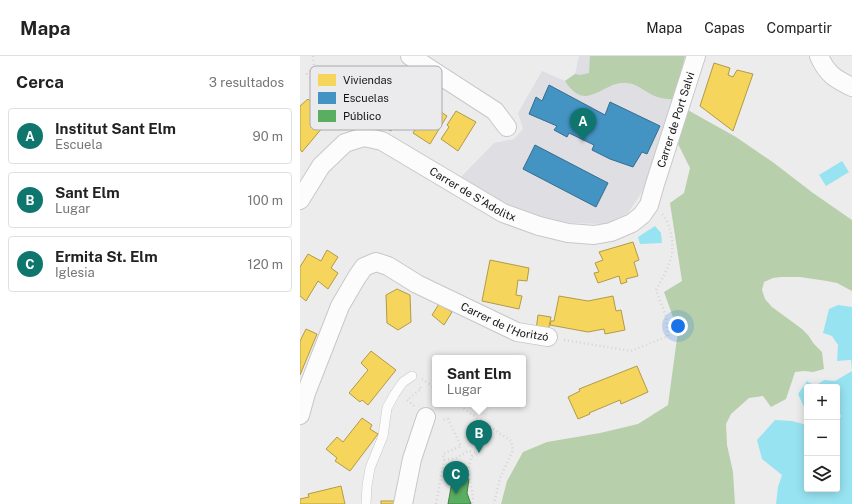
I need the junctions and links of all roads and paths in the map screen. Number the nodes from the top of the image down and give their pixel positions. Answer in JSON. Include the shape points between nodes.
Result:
{"nodes":[{"id":1,"x":313,"y":56,"type":"edge"},
{"id":2,"x":410,"y":56,"type":"edge"},
{"id":3,"x":696,"y":56,"type":"edge"},
{"id":4,"x":819,"y":56,"type":"edge"},
{"id":5,"x":313,"y":66,"type":"edge"},
{"id":6,"x":425,"y":66,"type":"edge"},
{"id":7,"x":442,"y":77,"type":"edge"},
{"id":8,"x":852,"y":87,"type":"edge"},
{"id":9,"x":507,"y":127,"type":"dead end"},
{"id":10,"x":358,"y":130,"type":"edge"},
{"id":11,"x":364,"y":137,"type":"junction"},
{"id":12,"x":655,"y":184,"type":"joint"},
{"id":13,"x":300,"y":200,"type":"edge"},
{"id":14,"x":649,"y":205,"type":"junction"},
{"id":15,"x":548,"y":337,"type":"joint"},
{"id":16,"x":412,"y":376,"type":"dead end"},
{"id":17,"x":432,"y":386,"type":"edge"},
{"id":18,"x":407,"y":400,"type":"dead end"},
{"id":19,"x":462,"y":407,"type":"edge"},
{"id":20,"x":300,"y":415,"type":"edge"},
{"id":21,"x":426,"y":417,"type":"dead end"},
{"id":22,"x":448,"y":419,"type":"dead end"},
{"id":23,"x":444,"y":460,"type":"junction"},
{"id":24,"x":366,"y":504,"type":"edge"},
{"id":25,"x":404,"y":504,"type":"edge"},
{"id":26,"x":436,"y":504,"type":"edge"},
{"id":27,"x":472,"y":504,"type":"edge"},
{"id":28,"x":494,"y":504,"type":"edge"}],
"edges":[{"from":1,"to":5,"type":"path"},
{"from":2,"to":6,"type":"street"},
{"from":3,"to":12,"type":"street","name":"Carrer de Port Salvi"},
{"from":4,"to":8,"type":"street","via":[[836,79]]},
{"from":7,"to":9,"type":"street","via":[[494,111]]},
{"from":10,"to":11,"type":"path"},
{"from":11,"to":13,"type":"street","via":[[345,143],[321,166]]},
{"from":11,"to":14,"type":"street","name":"Carrer de S'Adolitx","via":[[382,141],[503,213],[568,233],[606,233],[632,223]]},
{"from":12,"to":14,"type":"street","name":"Carrer de S'Adolitx"},
{"from":14,"to":15,"type":"path","name":"Carrer de l'Horitzó","via":[[664,215],[673,242],[671,260],[656,290],[666,316],[668,336],[631,351]]},
{"from":15,"to":20,"type":"street","name":"Carrer de l'Horitzó","via":[[517,332],[376,262],[364,267],[340,306],[306,392]]},
{"from":16,"to":24,"type":"lane","via":[[403,382],[387,408],[382,436],[370,468]]},
{"from":17,"to":18,"type":"path","via":[[421,378],[418,382],[421,389]]},
{"from":19,"to":28,"type":"path","via":[[511,441],[513,450],[500,478]]},
{"from":21,"to":25,"type":"street","via":[[412,459]]},
{"from":22,"to":23,"type":"path","via":[[461,446],[443,454]]},
{"from":23,"to":26,"type":"path"},
{"from":23,"to":27,"type":"path","via":[[456,458],[468,450],[479,453],[472,456],[468,468]]}]}
